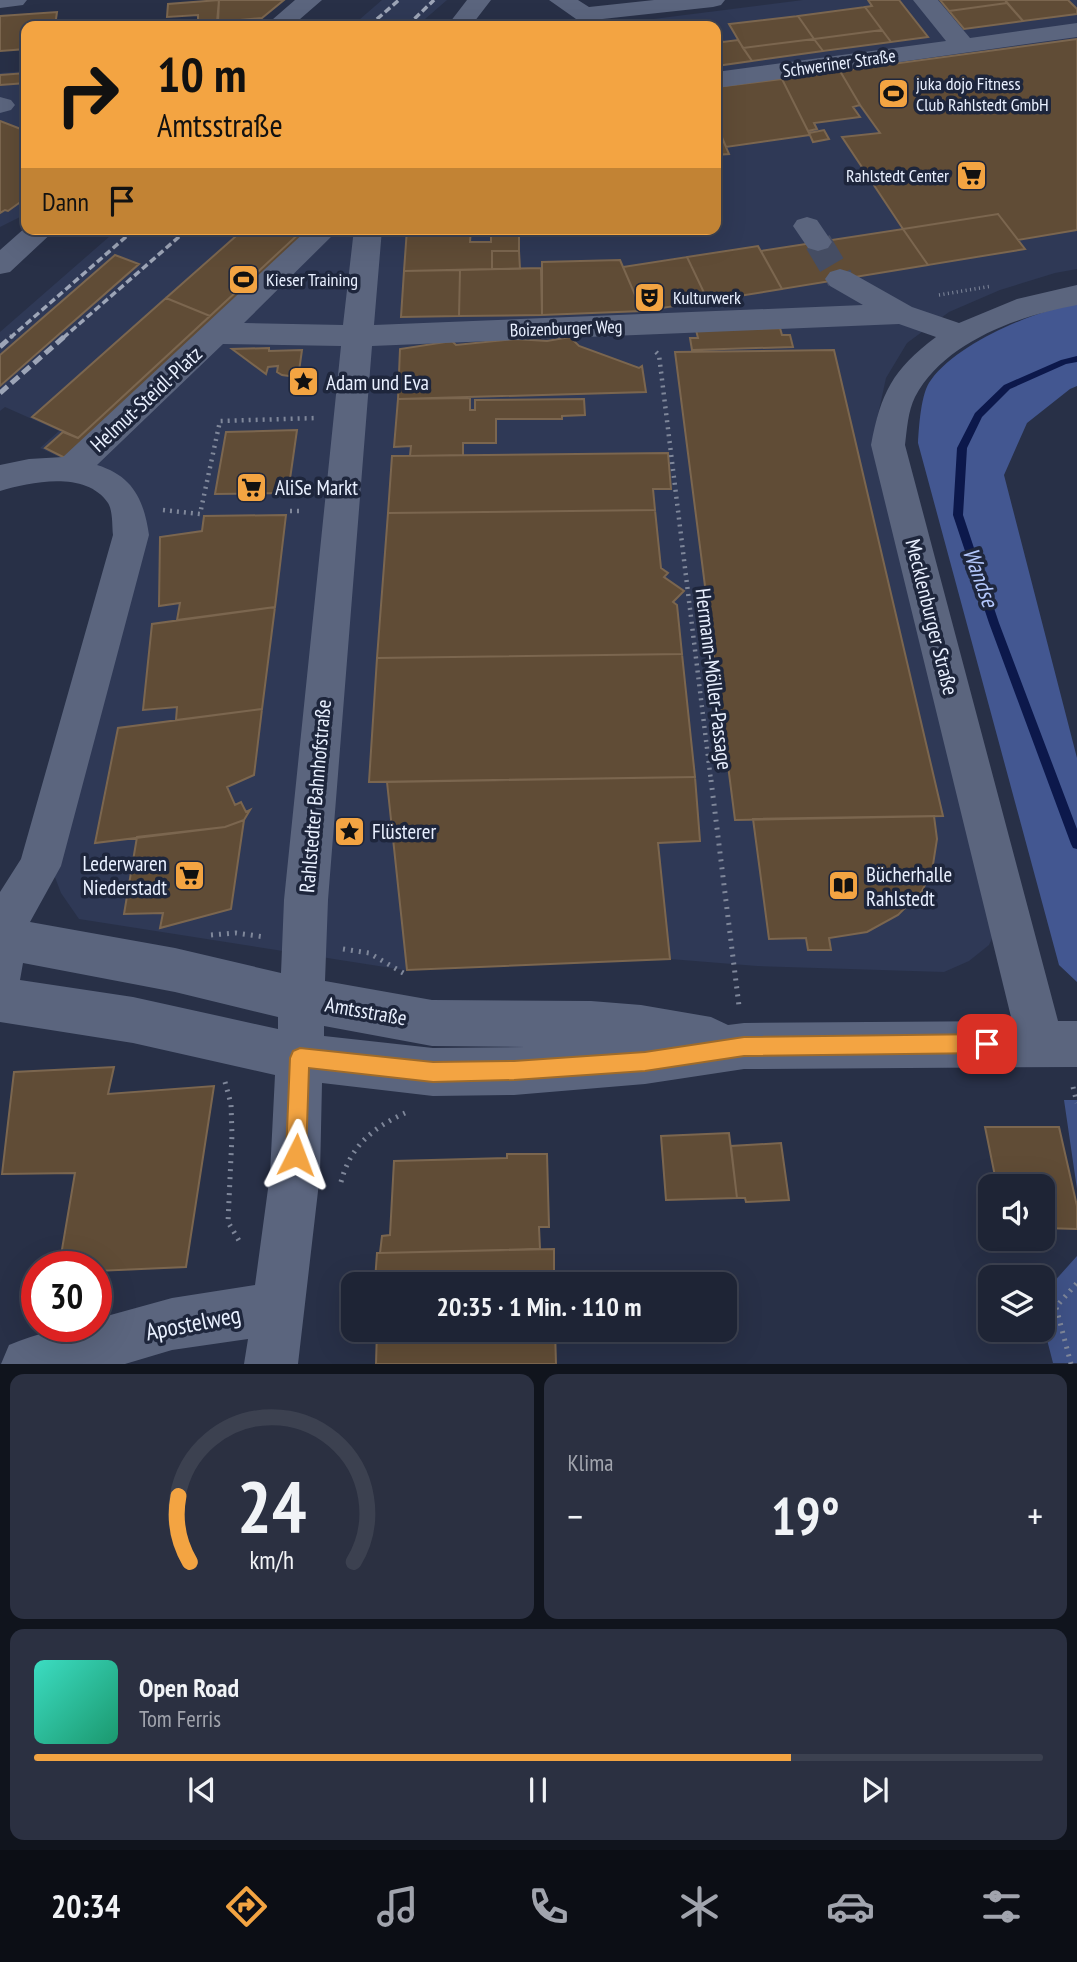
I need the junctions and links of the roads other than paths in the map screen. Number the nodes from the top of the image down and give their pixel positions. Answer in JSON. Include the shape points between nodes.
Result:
{"nodes":[{"id":1,"x":15,"y":0,"type":"edge"},
{"id":2,"x":310,"y":0,"type":"edge"},
{"id":3,"x":479,"y":0,"type":"edge"},
{"id":4,"x":561,"y":0,"type":"edge"},
{"id":5,"x":713,"y":0,"type":"edge"},
{"id":6,"x":925,"y":0,"type":"edge"},
{"id":7,"x":0,"y":1,"type":"edge"},
{"id":8,"x":283,"y":21,"type":"edge"},
{"id":9,"x":463,"y":21,"type":"edge"},
{"id":10,"x":1077,"y":30,"type":"edge"},
{"id":11,"x":963,"y":45,"type":"junction"},
{"id":12,"x":721,"y":79,"type":"edge"},
{"id":13,"x":21,"y":225,"type":"edge"},
{"id":14,"x":35,"y":235,"type":"edge"},
{"id":15,"x":320,"y":235,"type":"edge"},
{"id":16,"x":367,"y":235,"type":"edge"},
{"id":17,"x":0,"y":236,"type":"edge"},
{"id":18,"x":0,"y":265,"type":"edge"},
{"id":19,"x":841,"y":279,"type":"tunnel mouth"},
{"id":20,"x":1077,"y":295,"type":"edge"},
{"id":21,"x":901,"y":314,"type":"junction"},
{"id":22,"x":216,"y":332,"type":"junction"},
{"id":23,"x":960,"y":335,"type":"junction"},
{"id":24,"x":358,"y":336,"type":"junction"},
{"id":25,"x":76,"y":465,"type":"dead end"},
{"id":26,"x":0,"y":478,"type":"edge"},
{"id":27,"x":3,"y":973,"type":"edge"},
{"id":28,"x":302,"y":1000,"type":"junction"},
{"id":29,"x":1059,"y":1044,"type":"edge"},
{"id":30,"x":744,"y":1046,"type":"junction"},
{"id":31,"x":300,"y":1058,"type":"junction"},
{"id":32,"x":279,"y":1308,"type":"junction"},
{"id":33,"x":28,"y":1363,"type":"edge"},
{"id":34,"x":271,"y":1363,"type":"edge"}],
"edges":[{"from":1,"to":7,"type":"street"},
{"from":2,"to":8,"type":"street"},
{"from":3,"to":9,"type":"street"},
{"from":4,"to":5,"type":"street","via":[[584,14]]},
{"from":6,"to":11,"type":"street"},
{"from":10,"to":11,"type":"street","name":"Schweriner Straße"},
{"from":11,"to":12,"type":"street","name":"Schweriner Straße"},
{"from":13,"to":17,"type":"street"},
{"from":14,"to":18,"type":"street"},
{"from":15,"to":22,"type":"street","name":"Helmut-Steidl-Platz"},
{"from":16,"to":24,"type":"street","name":"Rahlstedter Bahnhofstraße"},
{"from":19,"to":21,"type":"street","name":"Boizenburger Weg"},
{"from":20,"to":23,"type":"street","name":"Mecklenburger Straße","via":[[1008,314]]},
{"from":21,"to":23,"type":"street","name":"Boizenburger Weg"},
{"from":21,"to":24,"type":"street","name":"Boizenburger Weg"},
{"from":22,"to":24,"type":"street","name":"Helmut-Steidl-Platz"},
{"from":22,"to":25,"type":"street","name":"Helmut-Steidl-Platz"},
{"from":23,"to":29,"type":"street","name":"Mecklenburger Straße","via":[[917,369],[898,399],[888,445]]},
{"from":24,"to":28,"type":"street","name":"Rahlstedter Bahnhofstraße"},
{"from":26,"to":27,"type":"street","via":[[62,471],[104,482],[120,494],[131,536],[40,866],[13,910]]},
{"from":27,"to":28,"type":"street","name":"Amtsstraße","via":[[55,946]]},
{"from":27,"to":31,"type":"street","name":"Amtsstraße","via":[[133,1020]]},
{"from":28,"to":30,"type":"street","name":"Amtsstraße","via":[[432,1023],[591,1024]]},
{"from":28,"to":31,"type":"street","name":"Rahlstedter Bahnhofstraße"},
{"from":29,"to":30,"type":"street","name":"Amtsstraße"},
{"from":30,"to":31,"type":"street","name":"Amtsstraße","via":[[645,1061],[514,1071],[433,1072]]},
{"from":31,"to":32,"type":"street","name":"Rahlstedter Bahnhofstraße","via":[[295,1174]]},
{"from":32,"to":33,"type":"street","name":"Apostelweg","via":[[172,1324]]},
{"from":32,"to":34,"type":"street","name":"Rahlstedter Bahnhofstraße"}]}
